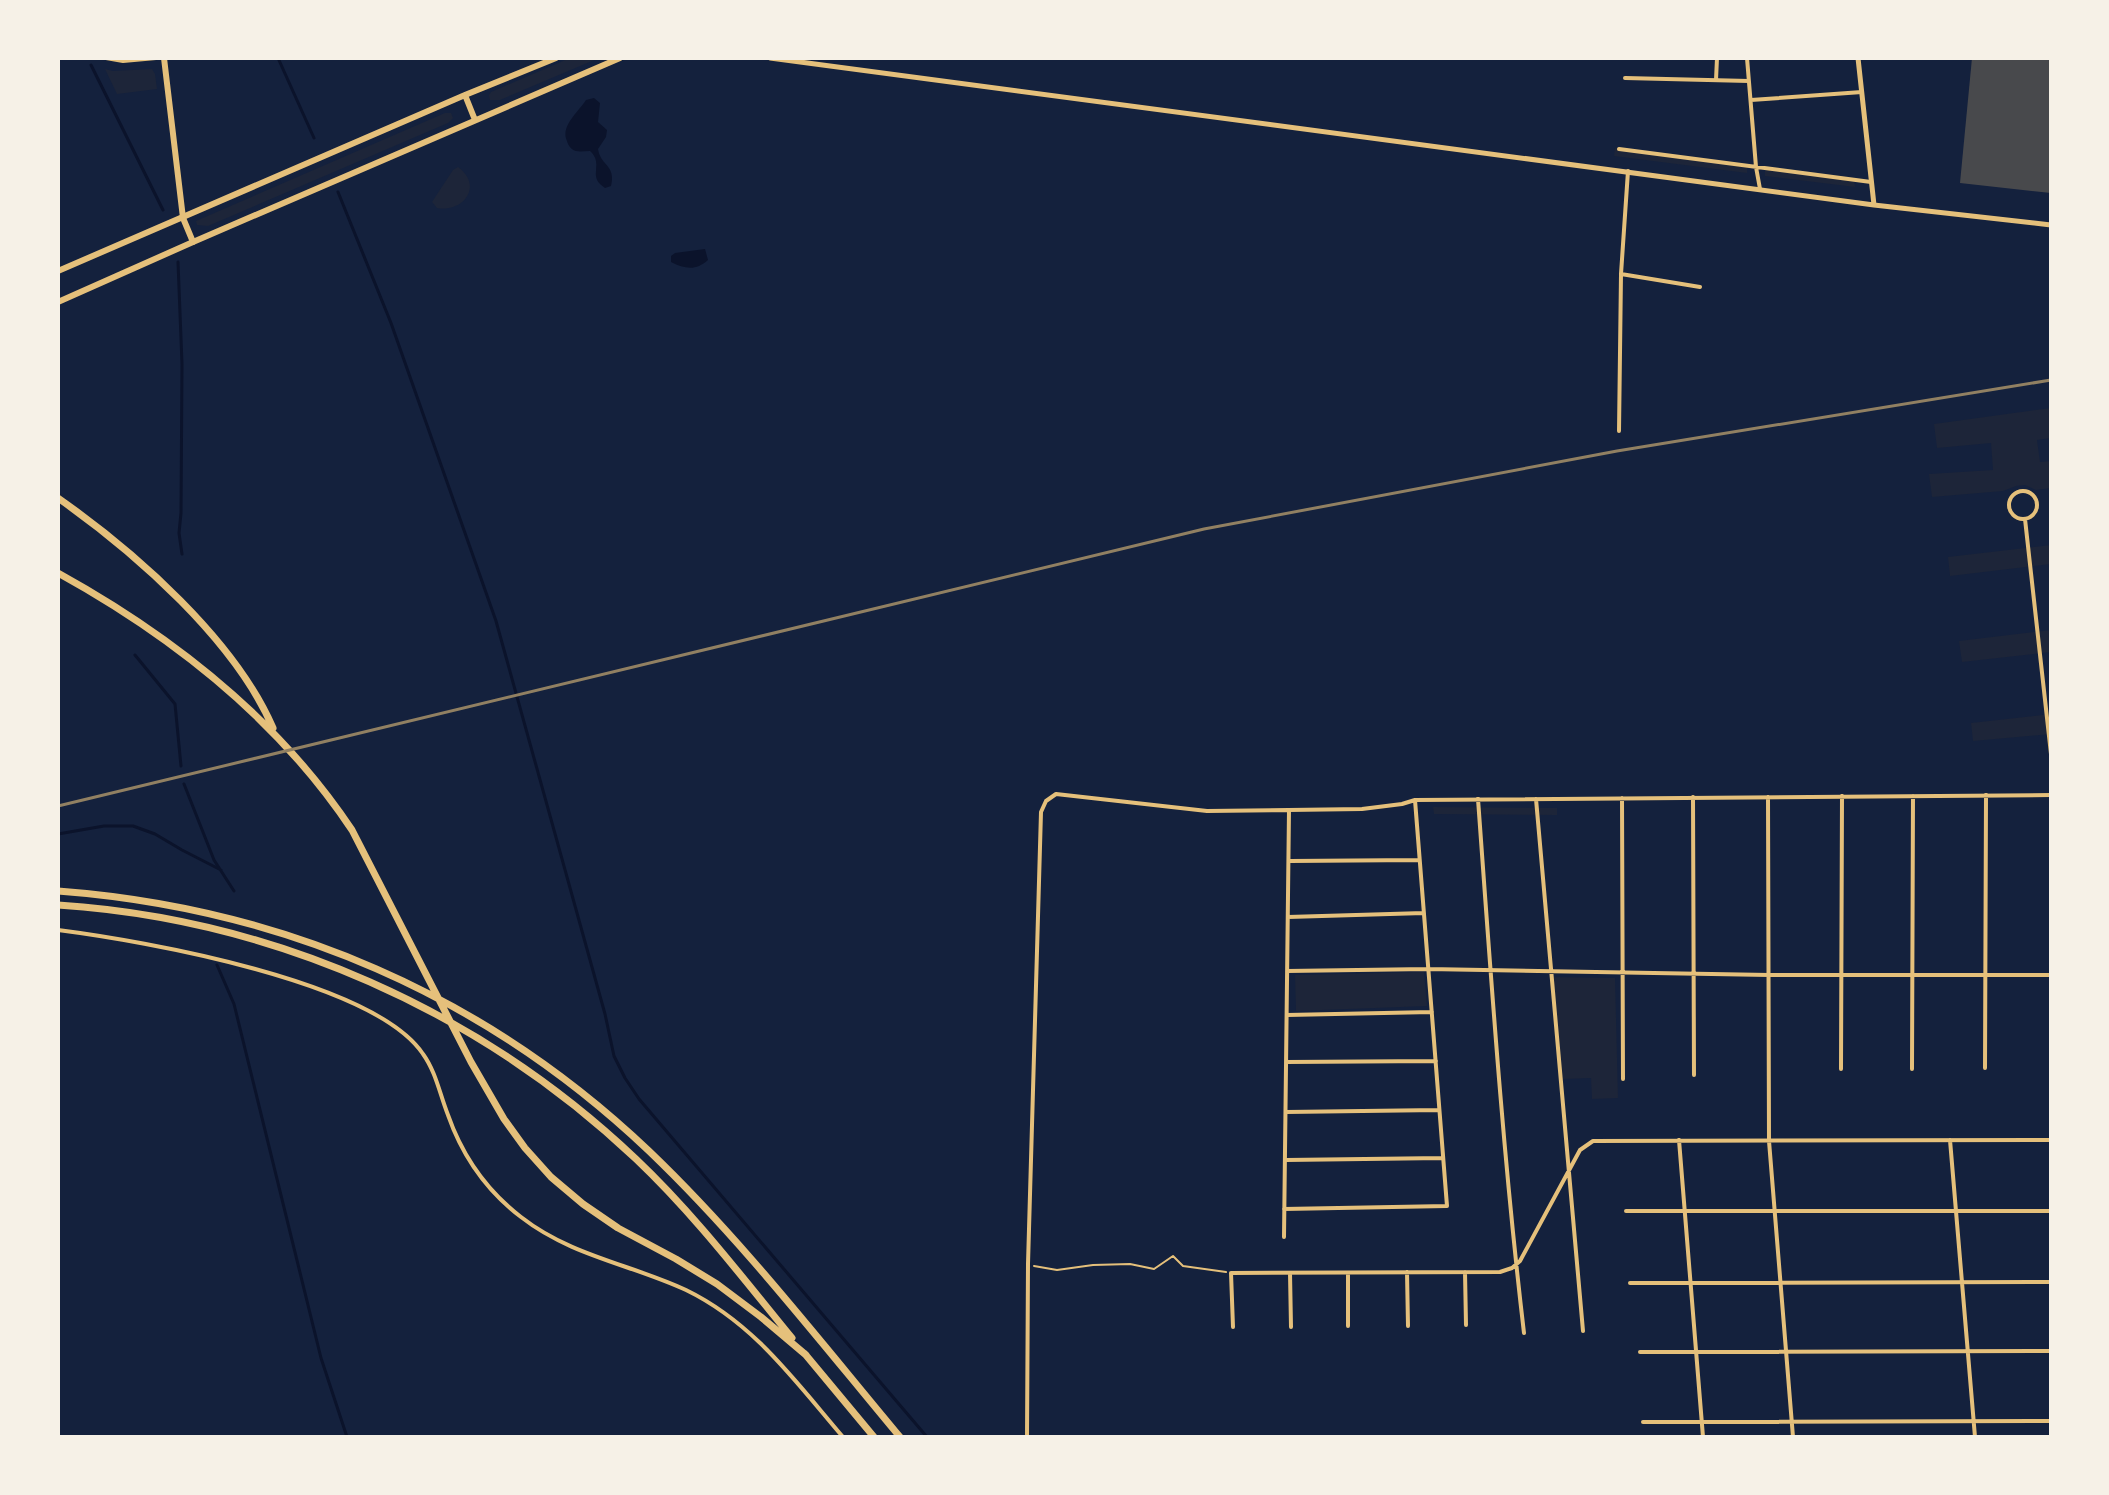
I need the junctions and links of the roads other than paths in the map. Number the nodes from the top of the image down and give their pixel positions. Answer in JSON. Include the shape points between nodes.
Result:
{"nodes":[{"id":1,"x":106,"y":58,"type":"edge"},
{"id":2,"x":156,"y":58,"type":"edge"},
{"id":3,"x":164,"y":58,"type":"edge"},
{"id":4,"x":556,"y":58,"type":"edge"},
{"id":5,"x":620,"y":58,"type":"edge"},
{"id":6,"x":770,"y":58,"type":"edge"},
{"id":7,"x":1717,"y":58,"type":"edge"},
{"id":8,"x":1747,"y":58,"type":"edge"},
{"id":9,"x":1858,"y":58,"type":"edge"},
{"id":10,"x":1625,"y":78,"type":"dead end"},
{"id":11,"x":1716,"y":80,"type":"junction"},
{"id":12,"x":1749,"y":81,"type":"junction"},
{"id":13,"x":1862,"y":92,"type":"junction"},
{"id":14,"x":465,"y":95,"type":"junction"},
{"id":15,"x":1751,"y":100,"type":"junction"},
{"id":16,"x":475,"y":120,"type":"junction"},
{"id":17,"x":1619,"y":149,"type":"dead end"},
{"id":18,"x":1756,"y":167,"type":"junction"},
{"id":19,"x":1628,"y":171,"type":"junction"},
{"id":20,"x":1871,"y":182,"type":"junction"},
{"id":21,"x":1760,"y":189,"type":"junction"},
{"id":22,"x":1874,"y":205,"type":"junction"},
{"id":23,"x":183,"y":218,"type":"junction"},
{"id":24,"x":2051,"y":225,"type":"edge"},
{"id":25,"x":193,"y":242,"type":"junction"},
{"id":26,"x":58,"y":271,"type":"edge"},
{"id":27,"x":1621,"y":274,"type":"junction"},
{"id":28,"x":1700,"y":287,"type":"dead end"},
{"id":29,"x":58,"y":302,"type":"edge"},
{"id":30,"x":1619,"y":431,"type":"dead end"},
{"id":31,"x":58,"y":498,"type":"edge"},
{"id":32,"x":2025,"y":519,"type":"junction"},
{"id":33,"x":58,"y":573,"type":"edge"},
{"id":34,"x":278,"y":737,"type":"junction"},
{"id":35,"x":2051,"y":754,"type":"edge"},
{"id":36,"x":1986,"y":795,"type":"junction"},
{"id":37,"x":2051,"y":795,"type":"edge"},
{"id":38,"x":1842,"y":796,"type":"junction"},
{"id":39,"x":1913,"y":796,"type":"junction"},
{"id":40,"x":1693,"y":797,"type":"junction"},
{"id":41,"x":1768,"y":797,"type":"junction"},
{"id":42,"x":1622,"y":798,"type":"junction"},
{"id":43,"x":1478,"y":799,"type":"junction"},
{"id":44,"x":1536,"y":799,"type":"junction"},
{"id":45,"x":1415,"y":800,"type":"junction"},
{"id":46,"x":1289,"y":810,"type":"junction"},
{"id":47,"x":1419,"y":860,"type":"junction"},
{"id":48,"x":1289,"y":861,"type":"junction"},
{"id":49,"x":58,"y":891,"type":"edge"},
{"id":50,"x":58,"y":905,"type":"edge"},
{"id":51,"x":1424,"y":913,"type":"junction"},
{"id":52,"x":1288,"y":917,"type":"junction"},
{"id":53,"x":58,"y":930,"type":"edge"},
{"id":54,"x":1428,"y":969,"type":"junction"},
{"id":55,"x":1287,"y":971,"type":"junction"},
{"id":56,"x":1491,"y":971,"type":"junction"},
{"id":57,"x":1551,"y":972,"type":"junction"},
{"id":58,"x":1622,"y":973,"type":"junction"},
{"id":59,"x":1694,"y":974,"type":"junction"},
{"id":60,"x":1769,"y":975,"type":"junction"},
{"id":61,"x":1841,"y":975,"type":"junction"},
{"id":62,"x":1912,"y":975,"type":"junction"},
{"id":63,"x":1985,"y":975,"type":"junction"},
{"id":64,"x":2051,"y":975,"type":"edge"},
{"id":65,"x":1432,"y":1012,"type":"junction"},
{"id":66,"x":1287,"y":1015,"type":"junction"},
{"id":67,"x":1436,"y":1061,"type":"junction"},
{"id":68,"x":1286,"y":1062,"type":"junction"},
{"id":69,"x":1985,"y":1068,"type":"dead end"},
{"id":70,"x":1841,"y":1069,"type":"dead end"},
{"id":71,"x":1912,"y":1069,"type":"dead end"},
{"id":72,"x":1694,"y":1075,"type":"dead end"},
{"id":73,"x":1623,"y":1079,"type":"dead end"},
{"id":74,"x":1439,"y":1110,"type":"junction"},
{"id":75,"x":1286,"y":1112,"type":"junction"},
{"id":76,"x":1679,"y":1140,"type":"junction"},
{"id":77,"x":1950,"y":1140,"type":"junction"},
{"id":78,"x":2051,"y":1140,"type":"edge"},
{"id":79,"x":1769,"y":1141,"type":"junction"},
{"id":80,"x":1443,"y":1158,"type":"junction"},
{"id":81,"x":1285,"y":1160,"type":"junction"},
{"id":82,"x":1569,"y":1170,"type":"junction"},
{"id":83,"x":1284,"y":1209,"type":"junction"},
{"id":84,"x":1626,"y":1211,"type":"dead end"},
{"id":85,"x":1685,"y":1211,"type":"junction"},
{"id":86,"x":1775,"y":1211,"type":"junction"},
{"id":87,"x":1956,"y":1211,"type":"junction"},
{"id":88,"x":2051,"y":1211,"type":"edge"},
{"id":89,"x":1284,"y":1237,"type":"dead end"},
{"id":90,"x":1516,"y":1265,"type":"junction"},
{"id":91,"x":1407,"y":1272,"type":"junction"},
{"id":92,"x":1465,"y":1272,"type":"junction"},
{"id":93,"x":1290,"y":1273,"type":"junction"},
{"id":94,"x":1348,"y":1273,"type":"junction"},
{"id":95,"x":1962,"y":1282,"type":"junction"},
{"id":96,"x":2051,"y":1282,"type":"edge"},
{"id":97,"x":1630,"y":1283,"type":"dead end"},
{"id":98,"x":1691,"y":1283,"type":"junction"},
{"id":99,"x":1781,"y":1283,"type":"junction"},
{"id":100,"x":1466,"y":1325,"type":"dead end"},
{"id":101,"x":1348,"y":1326,"type":"dead end"},
{"id":102,"x":1408,"y":1326,"type":"dead end"},
{"id":103,"x":1233,"y":1327,"type":"dead end"},
{"id":104,"x":1291,"y":1327,"type":"dead end"},
{"id":105,"x":1583,"y":1331,"type":"dead end"},
{"id":106,"x":1524,"y":1333,"type":"dead end"},
{"id":107,"x":1786,"y":1351,"type":"junction"},
{"id":108,"x":1968,"y":1351,"type":"junction"},
{"id":109,"x":2051,"y":1351,"type":"edge"},
{"id":110,"x":1640,"y":1352,"type":"dead end"},
{"id":111,"x":1696,"y":1352,"type":"junction"},
{"id":112,"x":806,"y":1355,"type":"junction"},
{"id":113,"x":2051,"y":1421,"type":"edge"},
{"id":114,"x":1643,"y":1422,"type":"dead end"},
{"id":115,"x":1702,"y":1422,"type":"junction"},
{"id":116,"x":1792,"y":1422,"type":"junction"},
{"id":117,"x":1973,"y":1422,"type":"junction"},
{"id":118,"x":843,"y":1437,"type":"edge"},
{"id":119,"x":874,"y":1437,"type":"edge"},
{"id":120,"x":900,"y":1437,"type":"edge"},
{"id":121,"x":1027,"y":1437,"type":"edge"},
{"id":122,"x":1703,"y":1437,"type":"edge"},
{"id":123,"x":1793,"y":1437,"type":"edge"},
{"id":124,"x":1975,"y":1437,"type":"edge"}],
"edges":[{"from":1,"to":2,"type":"street"},
{"from":3,"to":23,"type":"main road"},
{"from":4,"to":14,"type":"main road"},
{"from":5,"to":16,"type":"main road"},
{"from":6,"to":19,"type":"street"},
{"from":7,"to":11,"type":"street"},
{"from":8,"to":12,"type":"street"},
{"from":9,"to":13,"type":"street"},
{"from":10,"to":11,"type":"street"},
{"from":11,"to":12,"type":"street"},
{"from":12,"to":15,"type":"street"},
{"from":13,"to":15,"type":"street"},
{"from":13,"to":20,"type":"street"},
{"from":14,"to":16,"type":"main road"},
{"from":14,"to":23,"type":"main road"},
{"from":15,"to":18,"type":"street"},
{"from":16,"to":25,"type":"main road"},
{"from":17,"to":18,"type":"street"},
{"from":18,"to":20,"type":"street"},
{"from":18,"to":21,"type":"street"},
{"from":19,"to":21,"type":"street"},
{"from":19,"to":27,"type":"street"},
{"from":20,"to":22,"type":"street"},
{"from":21,"to":22,"type":"street"},
{"from":22,"to":24,"type":"street"},
{"from":23,"to":25,"type":"main road"},
{"from":23,"to":26,"type":"main road"},
{"from":25,"to":29,"type":"main road"},
{"from":27,"to":28,"type":"street"},
{"from":27,"to":30,"type":"street"},
{"from":31,"to":34,"type":"highway","via":[[122,547],[189,610],[248,683]]},
{"from":32,"to":32,"type":"street","via":[[2034,514],[2037,503],[2023,491],[2013,495],[2009,506],[2013,515]]},
{"from":32,"to":35,"type":"street"},
{"from":33,"to":34,"type":"highway","via":[[187,656]]},
{"from":34,"to":112,"type":"highway","via":[[352,830],[471,1062],[514,1134],[537,1161],[618,1228],[717,1284]]},
{"from":36,"to":37,"type":"street"},
{"from":36,"to":39,"type":"street"},
{"from":36,"to":63,"type":"street"},
{"from":38,"to":39,"type":"street"},
{"from":38,"to":41,"type":"street"},
{"from":38,"to":61,"type":"street"},
{"from":39,"to":62,"type":"street"},
{"from":40,"to":41,"type":"street"},
{"from":40,"to":42,"type":"street"},
{"from":40,"to":59,"type":"street"},
{"from":41,"to":60,"type":"street"},
{"from":42,"to":44,"type":"street"},
{"from":42,"to":58,"type":"street"},
{"from":43,"to":44,"type":"street"},
{"from":43,"to":45,"type":"street"},
{"from":43,"to":56,"type":"street"},
{"from":44,"to":57,"type":"street"},
{"from":45,"to":46,"type":"street","via":[[1382,808]]},
{"from":45,"to":47,"type":"street"},
{"from":46,"to":48,"type":"street"},
{"from":46,"to":121,"type":"street","via":[[1207,811],[1056,794],[1041,812]]},
{"from":47,"to":48,"type":"street"},
{"from":47,"to":51,"type":"street"},
{"from":48,"to":52,"type":"street"},
{"from":49,"to":120,"type":"highway","via":[[179,906],[311,942],[403,980],[512,1041],[592,1101],[676,1178]]},
{"from":50,"to":112,"type":"highway","via":[[168,919],[267,943],[356,975],[459,1027],[559,1094],[638,1161]]},
{"from":51,"to":52,"type":"street"},
{"from":51,"to":54,"type":"street"},
{"from":52,"to":55,"type":"street"},
{"from":53,"to":118,"type":"street","via":[[161,946],[269,973],[356,1005],[402,1031],[428,1062],[467,1155],[509,1208],[571,1246],[683,1289],[727,1314],[763,1344]]},
{"from":54,"to":55,"type":"street"},
{"from":54,"to":56,"type":"street"},
{"from":54,"to":65,"type":"street"},
{"from":55,"to":66,"type":"street"},
{"from":56,"to":57,"type":"street"},
{"from":56,"to":90,"type":"street"},
{"from":57,"to":58,"type":"street"},
{"from":57,"to":82,"type":"street"},
{"from":58,"to":59,"type":"street"},
{"from":58,"to":73,"type":"street"},
{"from":59,"to":60,"type":"street"},
{"from":59,"to":72,"type":"street"},
{"from":60,"to":61,"type":"street"},
{"from":60,"to":79,"type":"street"},
{"from":61,"to":62,"type":"street"},
{"from":61,"to":70,"type":"street"},
{"from":62,"to":63,"type":"street"},
{"from":62,"to":71,"type":"street"},
{"from":63,"to":64,"type":"street"},
{"from":63,"to":69,"type":"street"},
{"from":65,"to":66,"type":"street"},
{"from":65,"to":67,"type":"street"},
{"from":66,"to":68,"type":"street"},
{"from":67,"to":68,"type":"street"},
{"from":67,"to":74,"type":"street"},
{"from":68,"to":75,"type":"street"},
{"from":74,"to":75,"type":"street"},
{"from":74,"to":80,"type":"street"},
{"from":75,"to":81,"type":"street"},
{"from":76,"to":79,"type":"street"},
{"from":76,"to":82,"type":"street","via":[[1593,1141]]},
{"from":76,"to":85,"type":"street"},
{"from":77,"to":78,"type":"street"},
{"from":77,"to":79,"type":"street"},
{"from":77,"to":87,"type":"street"},
{"from":79,"to":86,"type":"street"},
{"from":80,"to":81,"type":"street"},
{"from":80,"to":83,"type":"street","via":[[1447,1206]]},
{"from":81,"to":83,"type":"street"},
{"from":82,"to":90,"type":"street"},
{"from":82,"to":105,"type":"street"},
{"from":83,"to":89,"type":"street"},
{"from":84,"to":85,"type":"street"},
{"from":85,"to":86,"type":"street"},
{"from":85,"to":98,"type":"street"},
{"from":86,"to":87,"type":"street"},
{"from":86,"to":99,"type":"street"},
{"from":87,"to":88,"type":"street"},
{"from":87,"to":95,"type":"street"},
{"from":90,"to":92,"type":"street","via":[[1500,1272]]},
{"from":90,"to":106,"type":"street"},
{"from":91,"to":92,"type":"street"},
{"from":91,"to":94,"type":"street"},
{"from":91,"to":102,"type":"street"},
{"from":92,"to":100,"type":"street"},
{"from":93,"to":94,"type":"street"},
{"from":93,"to":103,"type":"street","via":[[1231,1273]]},
{"from":93,"to":104,"type":"street"},
{"from":94,"to":101,"type":"street"},
{"from":95,"to":96,"type":"street"},
{"from":95,"to":99,"type":"street"},
{"from":95,"to":108,"type":"street"},
{"from":97,"to":98,"type":"street"},
{"from":98,"to":99,"type":"street"},
{"from":98,"to":111,"type":"street"},
{"from":99,"to":107,"type":"street"},
{"from":107,"to":108,"type":"street"},
{"from":107,"to":111,"type":"street"},
{"from":107,"to":116,"type":"street"},
{"from":108,"to":109,"type":"street"},
{"from":108,"to":117,"type":"street"},
{"from":110,"to":111,"type":"street"},
{"from":111,"to":115,"type":"street"},
{"from":112,"to":119,"type":"highway"},
{"from":113,"to":117,"type":"street"},
{"from":114,"to":115,"type":"street"},
{"from":115,"to":116,"type":"street"},
{"from":115,"to":122,"type":"street"},
{"from":116,"to":117,"type":"street"},
{"from":116,"to":123,"type":"street"},
{"from":117,"to":124,"type":"street"}]}
